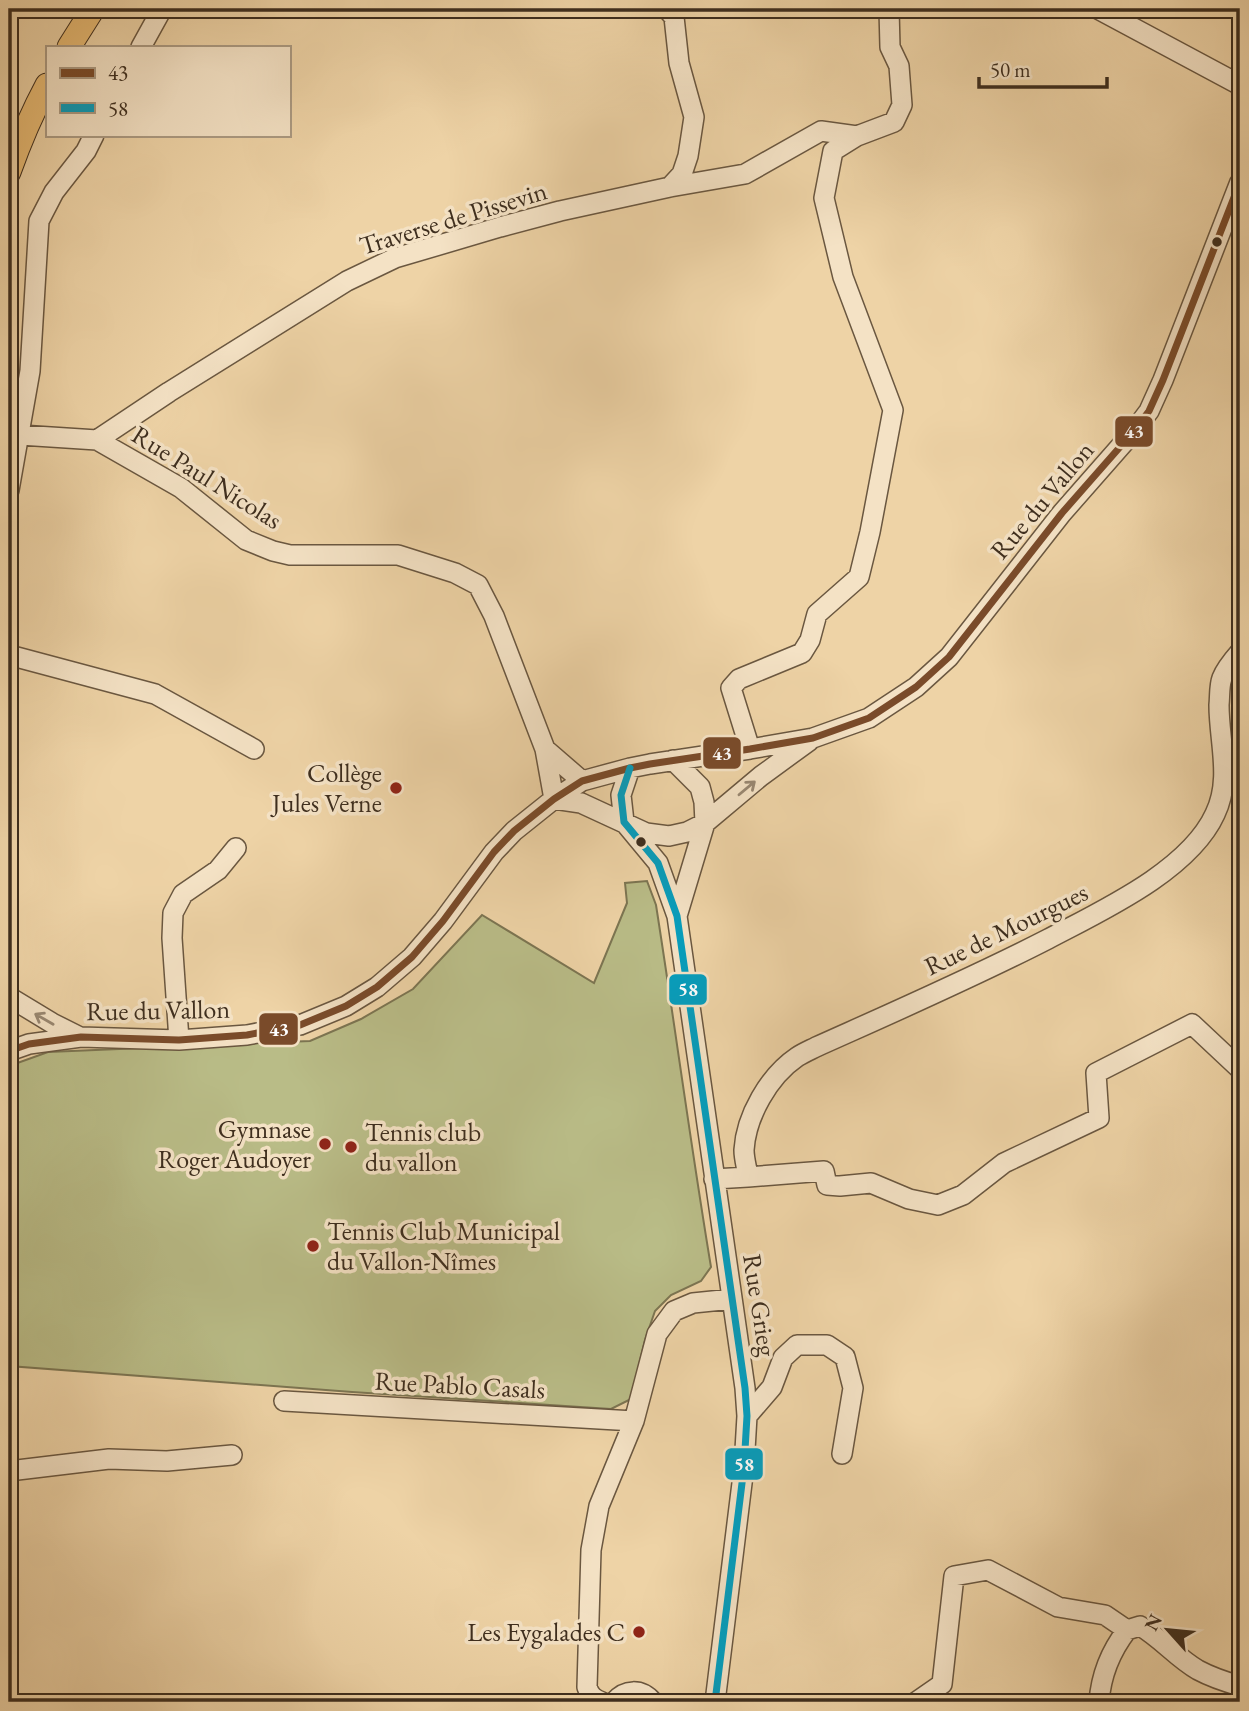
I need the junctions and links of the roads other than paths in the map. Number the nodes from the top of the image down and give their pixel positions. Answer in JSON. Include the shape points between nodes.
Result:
{"nodes":[{"id":1,"x":93,"y":9,"type":"edge"},
{"id":2,"x":162,"y":9,"type":"edge"},
{"id":3,"x":667,"y":9,"type":"edge"},
{"id":4,"x":889,"y":9,"type":"edge"},
{"id":5,"x":1098,"y":9,"type":"edge"},
{"id":6,"x":70,"y":46,"type":"edge"},
{"id":7,"x":142,"y":46,"type":"edge"},
{"id":8,"x":1240,"y":85,"type":"edge"},
{"id":9,"x":46,"y":87,"type":"edge"},
{"id":10,"x":94,"y":136,"type":"edge"},
{"id":11,"x":857,"y":136,"type":"junction"},
{"id":12,"x":9,"y":172,"type":"edge"},
{"id":13,"x":1240,"y":181,"type":"edge"},
{"id":14,"x":670,"y":187,"type":"junction"},
{"id":15,"x":20,"y":435,"type":"junction"},
{"id":16,"x":97,"y":440,"type":"junction"},
{"id":17,"x":9,"y":490,"type":"edge"},
{"id":18,"x":1240,"y":652,"type":"edge"},
{"id":19,"x":9,"y":655,"type":"edge"},
{"id":20,"x":813,"y":738,"type":"junction"},
{"id":21,"x":254,"y":749,"type":"dead end"},
{"id":22,"x":545,"y":749,"type":"junction"},
{"id":23,"x":750,"y":749,"type":"junction"},
{"id":24,"x":673,"y":760,"type":"junction"},
{"id":25,"x":630,"y":768,"type":"junction"},
{"id":26,"x":582,"y":781,"type":"junction"},
{"id":27,"x":554,"y":799,"type":"junction"},
{"id":28,"x":624,"y":822,"type":"junction"},
{"id":29,"x":705,"y":823,"type":"junction"},
{"id":30,"x":236,"y":848,"type":"dead end"},
{"id":31,"x":677,"y":916,"type":"junction"},
{"id":32,"x":9,"y":998,"type":"edge"},
{"id":33,"x":81,"y":1037,"type":"junction"},
{"id":34,"x":179,"y":1040,"type":"junction"},
{"id":35,"x":9,"y":1051,"type":"edge"},
{"id":36,"x":1240,"y":1069,"type":"edge"},
{"id":37,"x":748,"y":1177,"type":"junction"},
{"id":38,"x":714,"y":1179,"type":"junction"},
{"id":39,"x":732,"y":1299,"type":"junction"},
{"id":40,"x":284,"y":1401,"type":"dead end"},
{"id":41,"x":747,"y":1416,"type":"junction"},
{"id":42,"x":634,"y":1421,"type":"junction"},
{"id":43,"x":842,"y":1454,"type":"dead end"},
{"id":44,"x":232,"y":1455,"type":"dead end"},
{"id":45,"x":9,"y":1471,"type":"edge"},
{"id":46,"x":1127,"y":1630,"type":"junction"},
{"id":47,"x":1240,"y":1686,"type":"edge"},
{"id":48,"x":602,"y":1702,"type":"edge"},
{"id":49,"x":614,"y":1702,"type":"edge"},
{"id":50,"x":653,"y":1702,"type":"edge"},
{"id":51,"x":715,"y":1702,"type":"edge"},
{"id":52,"x":916,"y":1702,"type":"edge"},
{"id":53,"x":1099,"y":1702,"type":"edge"}],
"edges":[{"from":1,"to":6,"type":"main road"},
{"from":2,"to":7,"type":"street"},
{"from":3,"to":14,"type":"street","via":[[674,17],[679,63],[694,117],[682,174]]},
{"from":4,"to":11,"type":"street","via":[[890,47],[899,66],[902,105],[894,122]]},
{"from":5,"to":8,"type":"street"},
{"from":9,"to":12,"type":"main road"},
{"from":10,"to":15,"type":"street","via":[[39,221],[30,371]]},
{"from":11,"to":14,"type":"street","name":"Traverse de Pissevin","via":[[821,131],[745,174]]},
{"from":11,"to":23,"type":"street","via":[[833,150],[824,198],[843,277],[893,410],[859,577],[817,614],[802,653],[739,679],[731,688]]},
{"from":13,"to":20,"type":"street","name":"Rue du Vallon","via":[[1163,380],[1134,431],[1062,513],[949,657],[916,687],[869,718]]},
{"from":14,"to":16,"type":"street","name":"Traverse de Pissevin","via":[[500,227],[370,268]]},
{"from":15,"to":16,"type":"street","name":"Rue Paul Nicolas"},
{"from":15,"to":17,"type":"street"},
{"from":16,"to":22,"type":"street","name":"Rue Paul Nicolas","via":[[181,488],[246,540],[273,551],[398,555],[455,572],[478,585]]},
{"from":18,"to":37,"type":"street","name":"Rue de Mourgues","via":[[1227,667],[1220,691],[1222,796],[1210,826],[1197,842],[1122,900],[986,971],[796,1058],[755,1107],[744,1152]]},
{"from":19,"to":21,"type":"street","via":[[155,694]]},
{"from":20,"to":23,"type":"street","name":"Rue du Vallon"},
{"from":29,"to":20,"type":"street","name":"Rue du Vallon","one_way":true},
{"from":22,"to":26,"type":"street","name":"Rue Paul Nicolas"},
{"from":22,"to":27,"type":"street","name":"Rue Paul Nicolas"},
{"from":23,"to":24,"type":"street","name":"Rue du Vallon"},
{"from":24,"to":25,"type":"street","name":"Rue du Vallon"},
{"from":24,"to":29,"type":"street","name":"Rue Grieg","via":[[700,787]]},
{"from":25,"to":26,"type":"street","name":"Rue du Vallon"},
{"from":25,"to":28,"type":"street","via":[[621,795]]},
{"from":26,"to":27,"type":"street","name":"Rue du Vallon"},
{"from":27,"to":28,"type":"street","name":"Rue du Vallon","via":[[580,803]]},
{"from":27,"to":34,"type":"street","name":"Rue du Vallon","via":[[494,852],[412,957],[346,1006],[300,1024],[247,1035]]},
{"from":28,"to":29,"type":"street","name":"Rue du Vallon","via":[[646,833],[669,836]]},
{"from":28,"to":31,"type":"street","name":"Rue Grieg","via":[[658,863]]},
{"from":29,"to":31,"type":"street","name":"Rue Grieg"},
{"from":30,"to":34,"type":"street","via":[[218,870],[183,894],[173,913]]},
{"from":31,"to":38,"type":"street","name":"Rue Grieg"},
{"from":33,"to":32,"type":"street","one_way":true},
{"from":33,"to":34,"type":"street","name":"Rue du Vallon"},
{"from":33,"to":35,"type":"street","name":"Rue du Vallon"},
{"from":36,"to":37,"type":"street","via":[[1192,1024],[1097,1073],[1099,1118],[1004,1163],[963,1195],[938,1205],[871,1183],[827,1185],[824,1171]]},
{"from":37,"to":38,"type":"street"},
{"from":38,"to":39,"type":"street","name":"Rue Grieg"},
{"from":39,"to":41,"type":"street","name":"Rue Grieg"},
{"from":39,"to":42,"type":"street","via":[[693,1303],[674,1311],[657,1334]]},
{"from":40,"to":42,"type":"street","name":"Rue Pablo Casals"},
{"from":41,"to":43,"type":"street","via":[[772,1387],[783,1358],[797,1345],[827,1345],[845,1357],[853,1388]]},
{"from":41,"to":51,"type":"street","name":"Rue Grieg"},
{"from":42,"to":48,"type":"street","via":[[599,1506],[591,1550],[587,1687],[589,1694]]},
{"from":44,"to":45,"type":"street","via":[[167,1461],[109,1459]]},
{"from":46,"to":47,"type":"street","via":[[1140,1626],[1197,1670]]},
{"from":46,"to":52,"type":"street","via":[[1105,1615],[1058,1607],[988,1570],[954,1576],[942,1684]]},
{"from":46,"to":53,"type":"street","via":[[1104,1671]]},
{"from":49,"to":50,"type":"street","via":[[634,1691]]}]}
